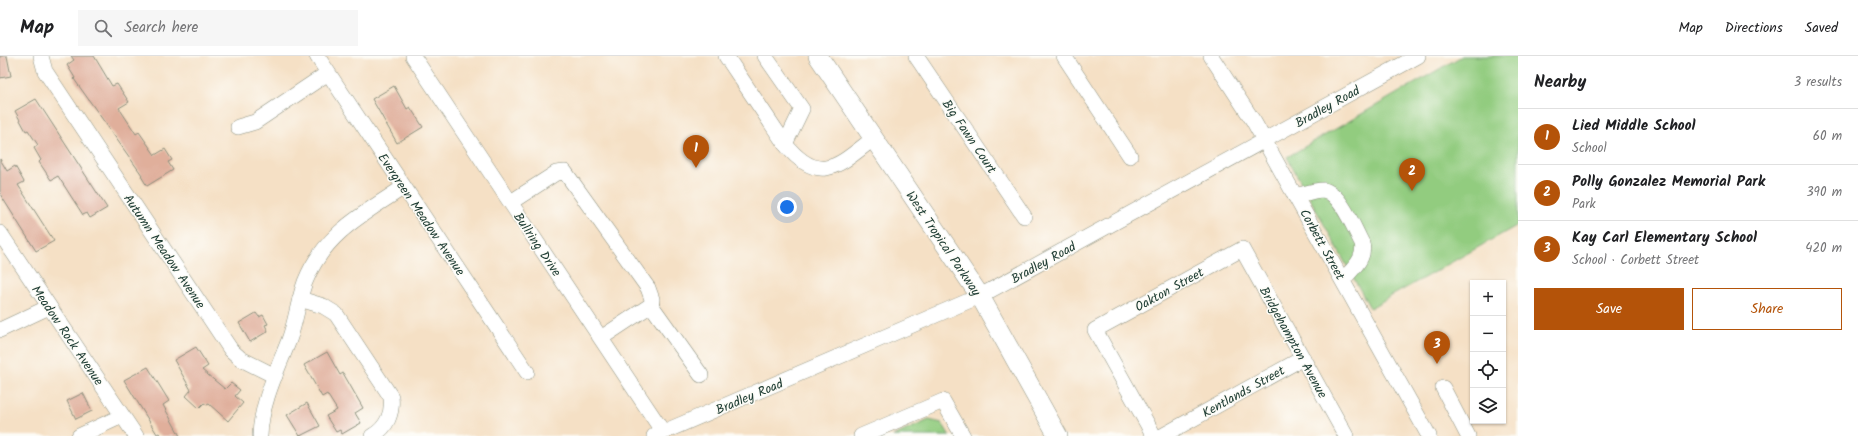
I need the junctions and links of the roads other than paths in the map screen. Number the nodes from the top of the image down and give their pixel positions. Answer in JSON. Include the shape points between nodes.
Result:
{"nodes":[{"id":1,"x":41,"y":56,"type":"edge"},
{"id":2,"x":317,"y":56,"type":"edge"},
{"id":3,"x":414,"y":56,"type":"edge"},
{"id":4,"x":726,"y":56,"type":"edge"},
{"id":5,"x":765,"y":56,"type":"edge"},
{"id":6,"x":818,"y":56,"type":"edge"},
{"id":7,"x":916,"y":56,"type":"edge"},
{"id":8,"x":1064,"y":56,"type":"edge"},
{"id":9,"x":1211,"y":56,"type":"edge"},
{"id":10,"x":1418,"y":56,"type":"edge"},
{"id":11,"x":328,"y":73,"type":"junction"},
{"id":12,"x":238,"y":126,"type":"dead end"},
{"id":13,"x":874,"y":138,"type":"junction"},
{"id":14,"x":1264,"y":140,"type":"junction"},
{"id":15,"x":785,"y":144,"type":"junction"},
{"id":16,"x":1130,"y":156,"type":"dead end"},
{"id":17,"x":404,"y":186,"type":"junction"},
{"id":18,"x":1296,"y":196,"type":"junction"},
{"id":19,"x":511,"y":202,"type":"junction"},
{"id":20,"x":1024,"y":216,"type":"dead end"},
{"id":21,"x":0,"y":233,"type":"edge"},
{"id":22,"x":1242,"y":249,"type":"joint"},
{"id":23,"x":1343,"y":280,"type":"junction"},
{"id":24,"x":980,"y":296,"type":"junction"},
{"id":25,"x":300,"y":299,"type":"junction"},
{"id":26,"x":651,"y":305,"type":"junction"},
{"id":27,"x":49,"y":307,"type":"junction"},
{"id":28,"x":0,"y":330,"type":"edge"},
{"id":29,"x":600,"y":338,"type":"junction"},
{"id":30,"x":1303,"y":358,"type":"junction"},
{"id":31,"x":527,"y":372,"type":"dead end"},
{"id":32,"x":701,"y":374,"type":"dead end"},
{"id":33,"x":275,"y":376,"type":"junction"},
{"id":34,"x":1443,"y":388,"type":"dead end"},
{"id":35,"x":122,"y":416,"type":"junction"},
{"id":36,"x":658,"y":434,"type":"edge"},
{"id":37,"x":79,"y":436,"type":"edge"},
{"id":38,"x":136,"y":436,"type":"edge"},
{"id":39,"x":259,"y":436,"type":"edge"},
{"id":40,"x":372,"y":436,"type":"edge"},
{"id":41,"x":861,"y":436,"type":"edge"},
{"id":42,"x":963,"y":436,"type":"edge"},
{"id":43,"x":1058,"y":436,"type":"edge"},
{"id":44,"x":1154,"y":436,"type":"edge"},
{"id":45,"x":1162,"y":436,"type":"edge"},
{"id":46,"x":1346,"y":436,"type":"edge"},
{"id":47,"x":1429,"y":436,"type":"edge"},
{"id":48,"x":1467,"y":436,"type":"edge"}],
"edges":[{"from":1,"to":33,"type":"street","name":"Autumn Meadow Avenue","via":[[45,71],[231,350],[241,359]]},
{"from":2,"to":11,"type":"street","name":"Evergreen Meadow Avenue"},
{"from":3,"to":19,"type":"street","name":"Bullring Drive"},
{"from":4,"to":15,"type":"street"},
{"from":5,"to":15,"type":"street","via":[[802,110]]},
{"from":6,"to":13,"type":"main road","name":"West Tropical Parkway"},
{"from":7,"to":20,"type":"street","name":"Big Fawn Court"},
{"from":8,"to":16,"type":"street"},
{"from":9,"to":14,"type":"street","name":"Corbett Street"},
{"from":10,"to":14,"type":"street","name":"Bradley Road"},
{"from":11,"to":12,"type":"street","via":[[255,122]]},
{"from":11,"to":17,"type":"street","name":"Evergreen Meadow Avenue"},
{"from":13,"to":15,"type":"street","via":[[831,168],[812,167],[803,162]]},
{"from":13,"to":24,"type":"main road","name":"West Tropical Parkway"},
{"from":14,"to":18,"type":"street","name":"Corbett Street"},
{"from":14,"to":24,"type":"street","name":"Bradley Road"},
{"from":17,"to":25,"type":"street","via":[[339,231],[315,260]]},
{"from":17,"to":31,"type":"street","name":"Evergreen Meadow Avenue"},
{"from":18,"to":23,"type":"street","name":"Corbett Street"},
{"from":18,"to":23,"type":"street","via":[[1320,190],[1331,193],[1339,200],[1364,249],[1360,261]]},
{"from":19,"to":26,"type":"street","via":[[556,173],[565,172],[648,288],[652,299]]},
{"from":19,"to":29,"type":"street","name":"Bullring Drive"},
{"from":21,"to":27,"type":"street","name":"Meadow Rock Avenue"},
{"from":22,"to":30,"type":"street","name":"Bridgehampton Avenue"},
{"from":22,"to":44,"type":"street","name":"Oakton Street","via":[[1095,330]]},
{"from":23,"to":47,"type":"street","name":"Corbett Street"},
{"from":24,"to":36,"type":"street","name":"Bradley Road"},
{"from":24,"to":43,"type":"main road","name":"West Tropical Parkway"},
{"from":25,"to":33,"type":"street","via":[[294,328]]},
{"from":25,"to":40,"type":"street","via":[[324,306],[336,314],[391,397],[390,418]]},
{"from":26,"to":29,"type":"street"},
{"from":26,"to":32,"type":"street"},
{"from":27,"to":28,"type":"street"},
{"from":27,"to":35,"type":"street","name":"Meadow Rock Avenue"},
{"from":29,"to":36,"type":"street","name":"Bullring Drive"},
{"from":30,"to":45,"type":"street","name":"Kentlands Street"},
{"from":30,"to":46,"type":"street","name":"Bridgehampton Avenue"},
{"from":33,"to":39,"type":"street","via":[[265,404]]},
{"from":34,"to":48,"type":"street"},
{"from":35,"to":37,"type":"street"},
{"from":35,"to":38,"type":"street","name":"Meadow Rock Avenue"},
{"from":41,"to":42,"type":"street","via":[[944,401]]}]}
